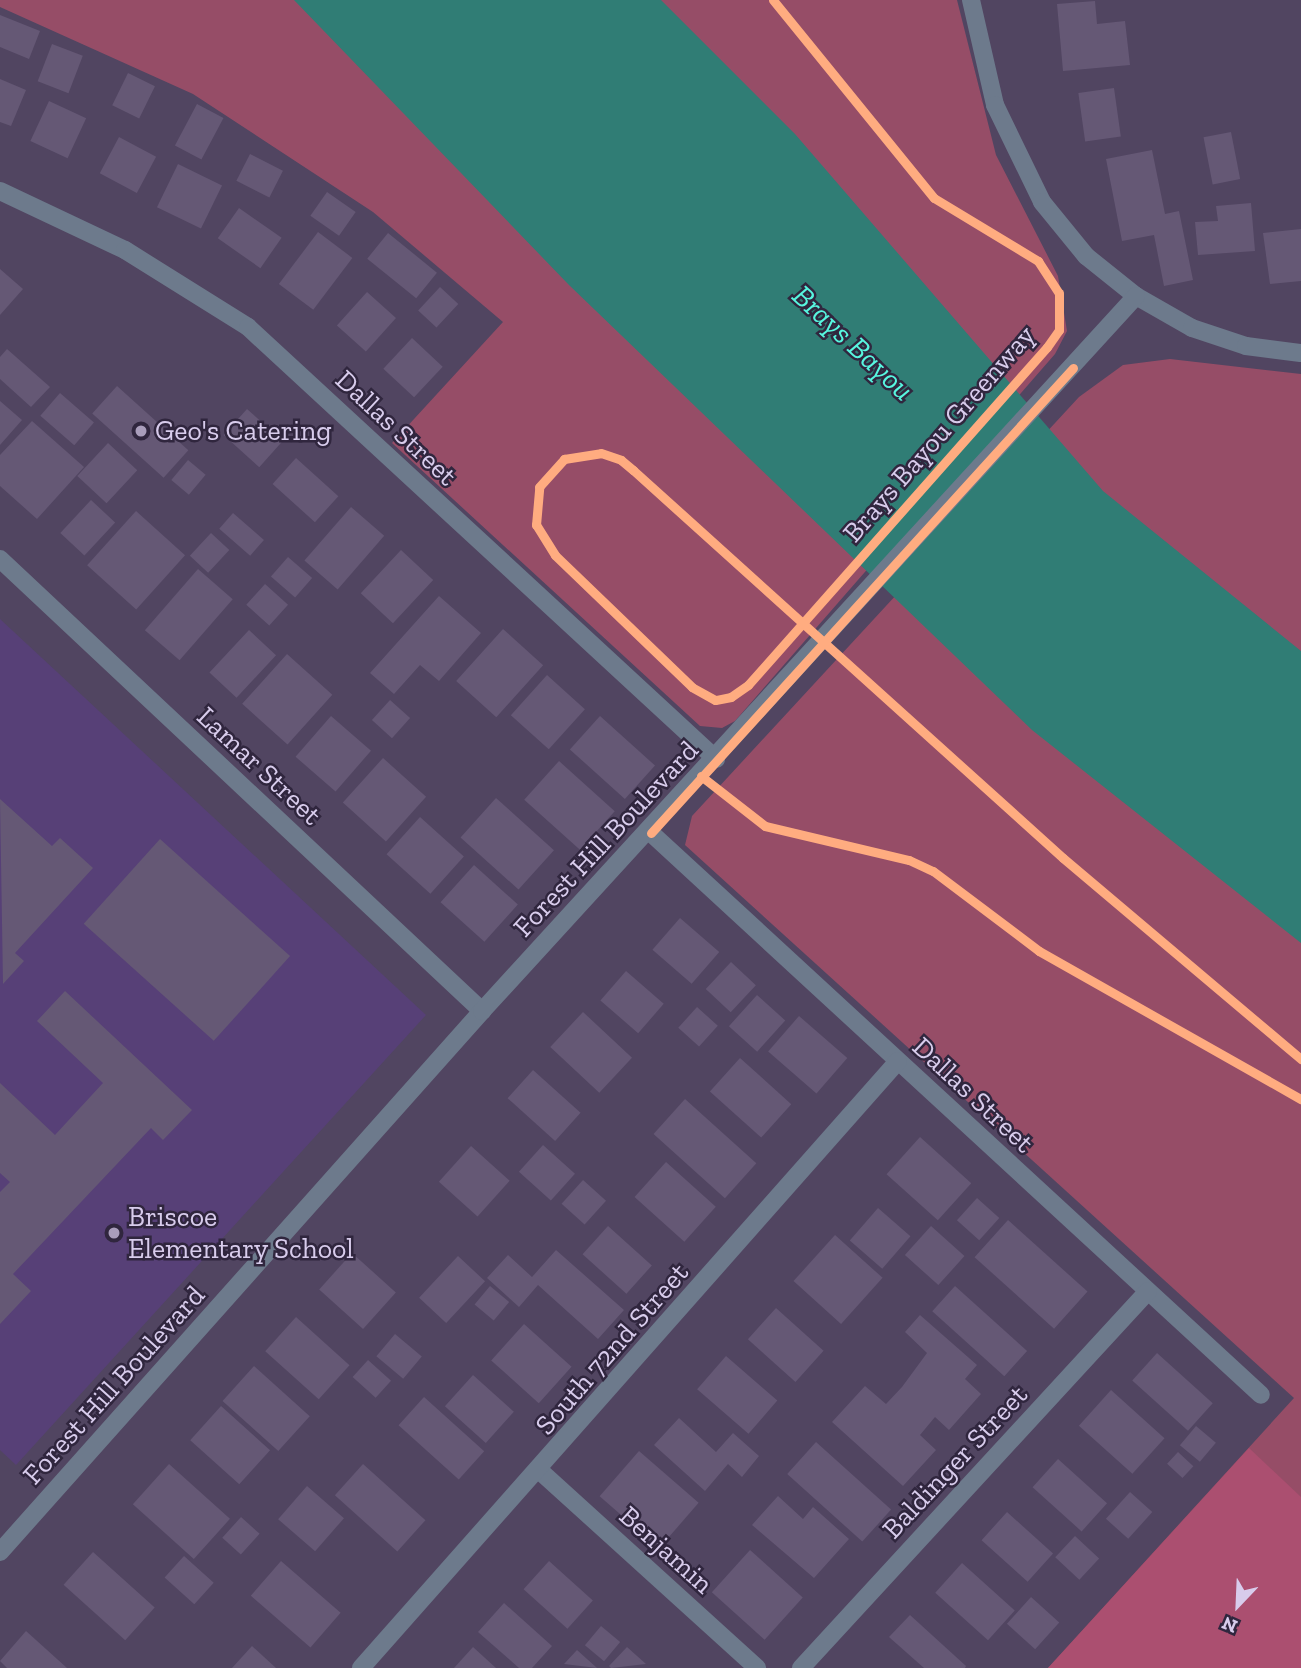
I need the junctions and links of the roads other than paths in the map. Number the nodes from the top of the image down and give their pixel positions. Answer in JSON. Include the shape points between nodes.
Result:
{"nodes":[{"id":1,"x":971,"y":0,"type":"edge"},
{"id":2,"x":0,"y":191,"type":"edge"},
{"id":3,"x":1136,"y":296,"type":"junction"},
{"id":4,"x":1301,"y":353,"type":"edge"},
{"id":5,"x":0,"y":559,"type":"edge"},
{"id":6,"x":716,"y":759,"type":"junction"},
{"id":7,"x":651,"y":833,"type":"junction"},
{"id":8,"x":482,"y":1011,"type":"junction"},
{"id":9,"x":898,"y":1061,"type":"junction"},
{"id":10,"x":1148,"y":1291,"type":"junction"},
{"id":11,"x":1261,"y":1395,"type":"dead end"},
{"id":12,"x":540,"y":1472,"type":"junction"},
{"id":13,"x":0,"y":1552,"type":"edge"},
{"id":14,"x":361,"y":1668,"type":"edge"},
{"id":15,"x":757,"y":1668,"type":"edge"},
{"id":16,"x":801,"y":1668,"type":"edge"}],
"edges":[{"from":1,"to":3,"type":"street","via":[[995,105],[1042,202],[1086,256]]},
{"from":2,"to":6,"type":"street","name":"Dallas Street","via":[[125,250],[248,327]]},
{"from":3,"to":4,"type":"street","via":[[1209,335]]},
{"from":3,"to":6,"type":"street","name":"Forest Hill Boulevard"},
{"from":5,"to":8,"type":"street","name":"Lamar Street"},
{"from":6,"to":7,"type":"street","name":"Forest Hill Boulevard"},
{"from":7,"to":8,"type":"street","name":"Forest Hill Boulevard"},
{"from":7,"to":9,"type":"street","name":"Dallas Street"},
{"from":8,"to":13,"type":"street","name":"Forest Hill Boulevard"},
{"from":9,"to":10,"type":"street","name":"Dallas Street"},
{"from":9,"to":12,"type":"street","name":"South 72nd Street"},
{"from":10,"to":11,"type":"street","name":"Dallas Street"},
{"from":10,"to":16,"type":"street","name":"Baldinger Street"},
{"from":12,"to":14,"type":"street","name":"South 72nd Street"},
{"from":12,"to":15,"type":"street","name":"Benjamin"}]}
